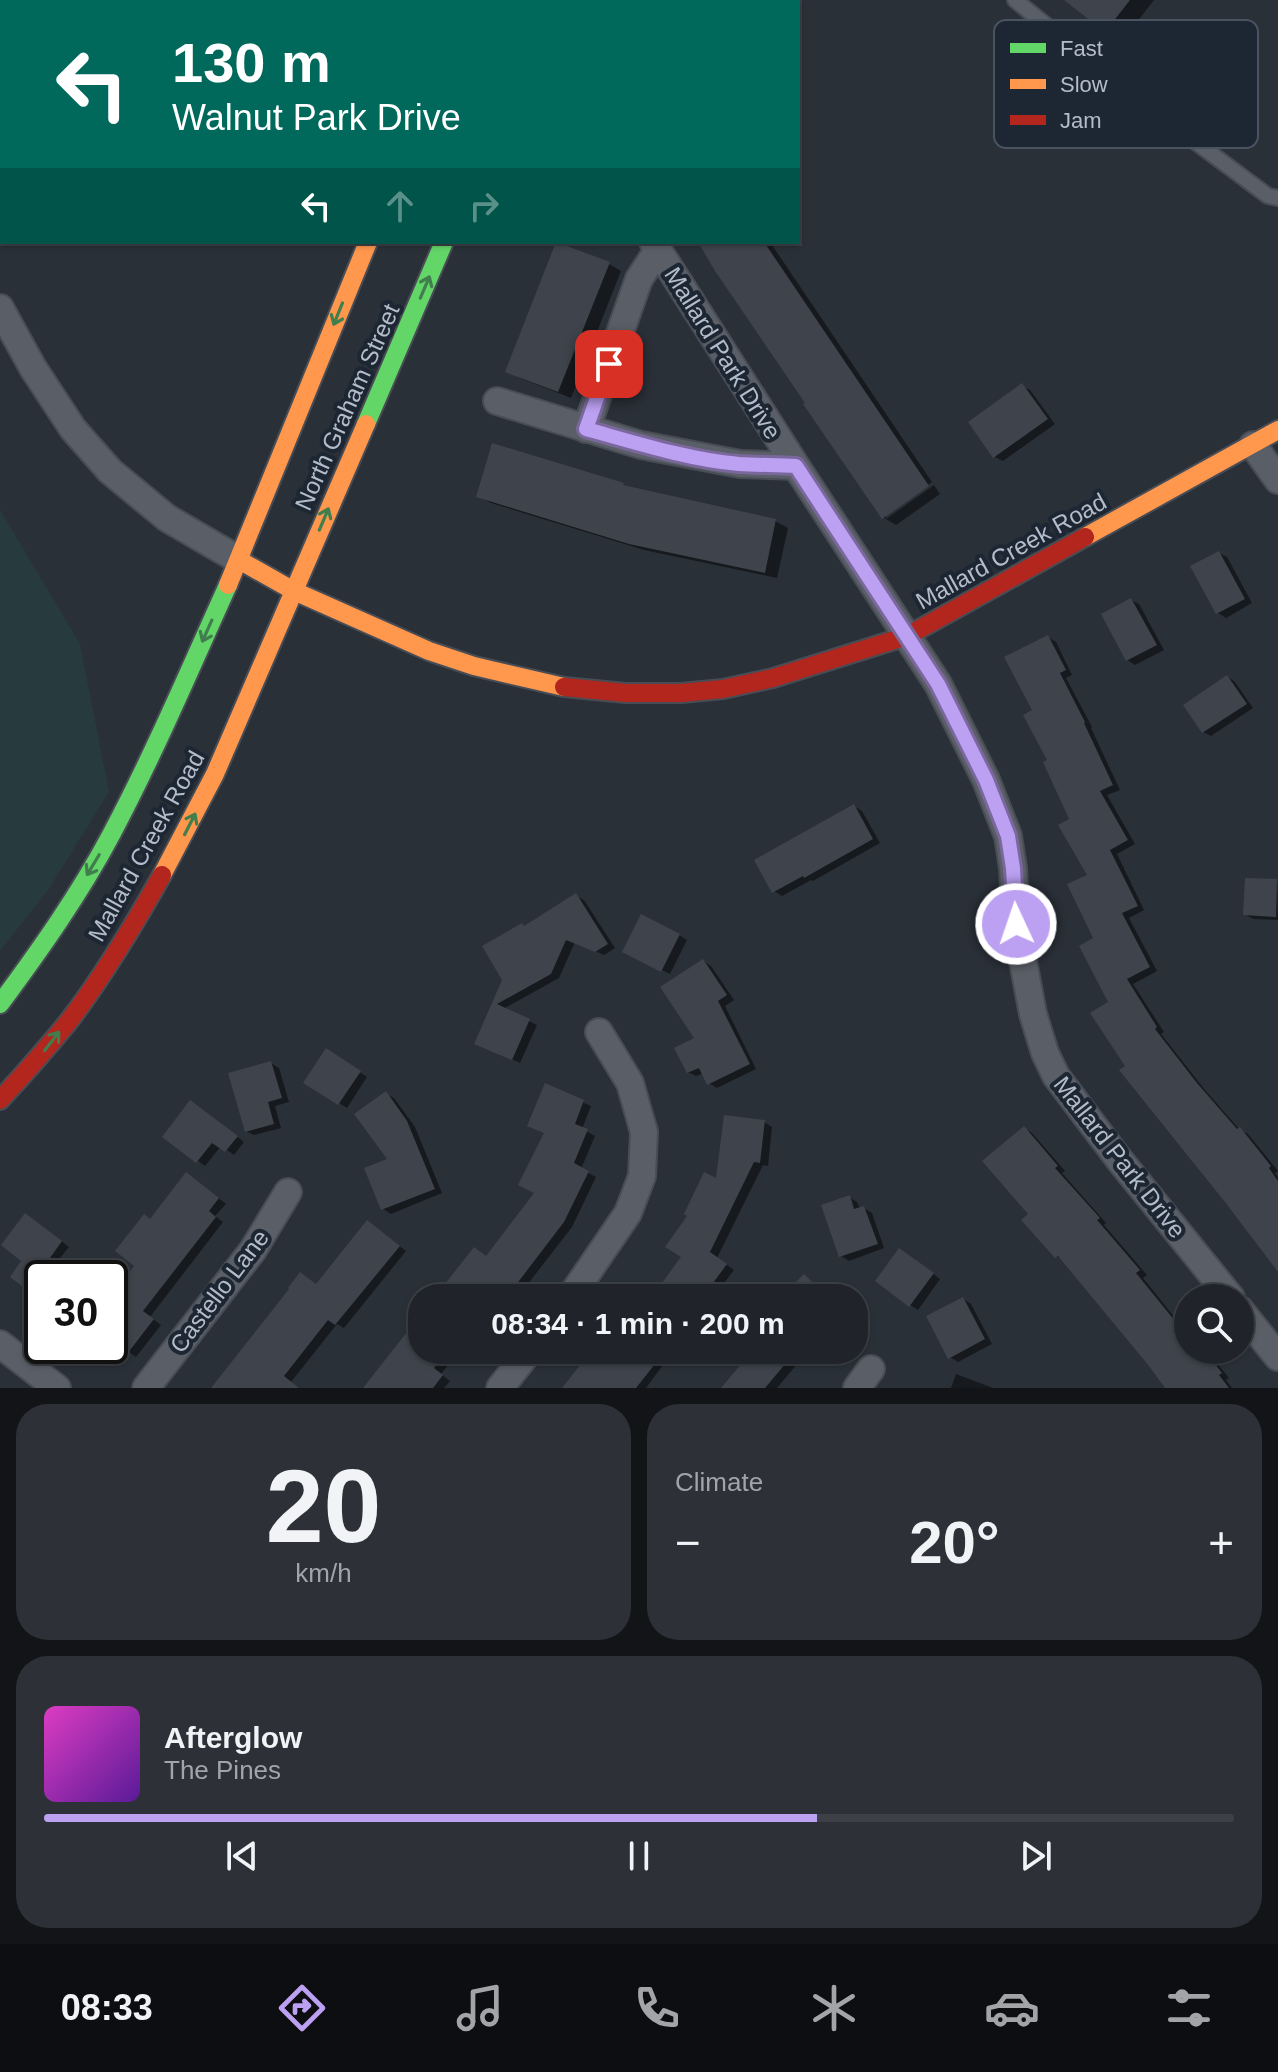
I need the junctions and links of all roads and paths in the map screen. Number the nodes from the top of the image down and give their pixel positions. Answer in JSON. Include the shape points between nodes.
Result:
{"nodes":[{"id":1,"x":1015,"y":0,"type":"edge"},
{"id":2,"x":1040,"y":20,"type":"edge"},
{"id":3,"x":1204,"y":148,"type":"edge"},
{"id":4,"x":1278,"y":198,"type":"edge"},
{"id":5,"x":367,"y":244,"type":"edge"},
{"id":6,"x":443,"y":244,"type":"edge"},
{"id":7,"x":655,"y":246,"type":"edge"},
{"id":8,"x":0,"y":308,"type":"edge"},
{"id":9,"x":497,"y":401,"type":"dead end"},
{"id":10,"x":586,"y":429,"type":"junction"},
{"id":11,"x":1278,"y":430,"type":"edge"},
{"id":12,"x":1253,"y":445,"type":"junction"},
{"id":13,"x":796,"y":466,"type":"junction"},
{"id":14,"x":1278,"y":480,"type":"edge"},
{"id":15,"x":239,"y":560,"type":"junction"},
{"id":16,"x":294,"y":591,"type":"junction"},
{"id":17,"x":907,"y":636,"type":"junction"},
{"id":18,"x":0,"y":1004,"type":"edge"},
{"id":19,"x":599,"y":1032,"type":"dead end"},
{"id":20,"x":0,"y":1100,"type":"edge"},
{"id":21,"x":288,"y":1192,"type":"dead end"},
{"id":22,"x":580,"y":1284,"type":"edge"},
{"id":23,"x":1220,"y":1284,"type":"edge"},
{"id":24,"x":1254,"y":1327,"type":"edge"},
{"id":25,"x":0,"y":1344,"type":"edge"},
{"id":26,"x":1278,"y":1357,"type":"edge"},
{"id":27,"x":519,"y":1364,"type":"edge"},
{"id":28,"x":57,"y":1388,"type":"edge"},
{"id":29,"x":146,"y":1388,"type":"edge"},
{"id":30,"x":500,"y":1388,"type":"edge"}],
"edges":[{"from":1,"to":2,"type":"lane"},
{"from":3,"to":4,"type":"lane"},
{"from":5,"to":15,"type":"main road","name":"North Graham Street","one_way":true},
{"from":16,"to":6,"type":"main road","name":"North Graham Street","one_way":true},
{"from":7,"to":10,"type":"street"},
{"from":7,"to":13,"type":"street","name":"Mallard Park Drive"},
{"from":8,"to":15,"type":"street","via":[[73,429],[110,471],[167,518]]},
{"from":9,"to":10,"type":"street"},
{"from":10,"to":13,"type":"street","via":[[691,456]]},
{"from":11,"to":12,"type":"main road","name":"Mallard Creek Road"},
{"from":12,"to":14,"type":"street"},
{"from":12,"to":17,"type":"main road","name":"Mallard Creek Road"},
{"from":13,"to":17,"type":"street","name":"Mallard Park Drive"},
{"from":15,"to":16,"type":"main road","name":"Mallard Creek Road"},
{"from":15,"to":18,"type":"main road","name":"Mallard Creek Road","one_way":true,"via":[[110,837],[54,930]]},
{"from":16,"to":17,"type":"main road","name":"Mallard Creek Road","via":[[474,666],[569,688],[626,693],[723,689]]},
{"from":20,"to":16,"type":"main road","name":"Mallard Creek Road","one_way":true,"via":[[89,994],[139,917],[215,774]]},
{"from":17,"to":23,"type":"street","name":"Mallard Park Drive","via":[[945,698],[1008,836],[1016,924],[1033,1014],[1056,1076]]},
{"from":19,"to":22,"type":"street","via":[[630,1083],[644,1132],[642,1176],[628,1213]]},
{"from":21,"to":29,"type":"street","name":"Castello Lane","via":[[253,1250]]},
{"from":24,"to":26,"type":"street"},
{"from":25,"to":28,"type":"street"},
{"from":27,"to":30,"type":"street"}]}
